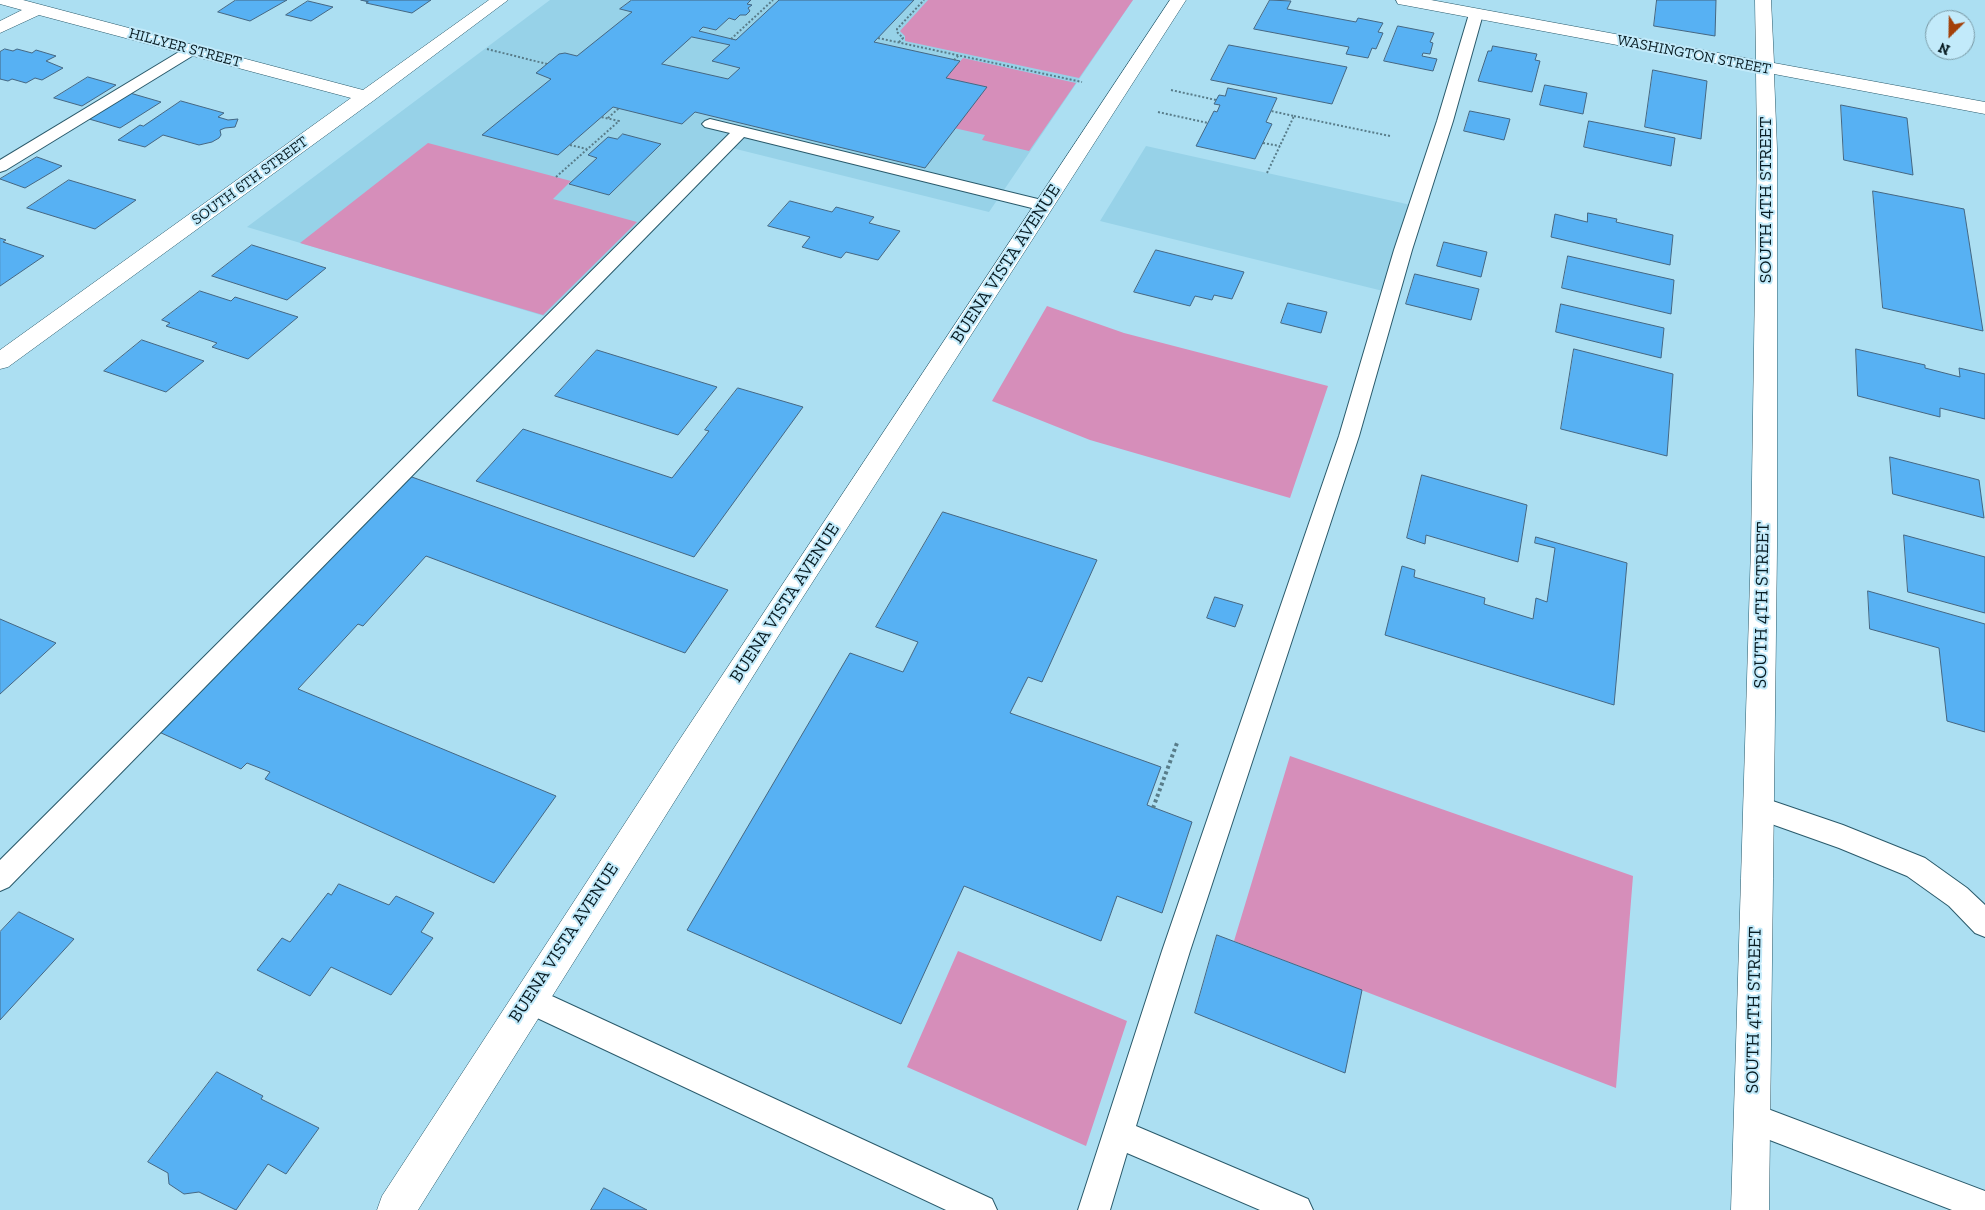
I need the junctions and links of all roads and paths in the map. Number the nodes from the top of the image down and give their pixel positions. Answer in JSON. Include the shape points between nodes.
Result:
{"nodes":[{"id":1,"x":4,"y":0,"type":"edge"},
{"id":2,"x":500,"y":0,"type":"edge"},
{"id":3,"x":773,"y":0,"type":"edge"},
{"id":4,"x":924,"y":0,"type":"edge"},
{"id":5,"x":1178,"y":0,"type":"edge"},
{"id":6,"x":1404,"y":0,"type":"edge"},
{"id":7,"x":1763,"y":0,"type":"edge"},
{"id":8,"x":37,"y":9,"type":"junction"},
{"id":9,"x":1476,"y":14,"type":"junction"},
{"id":10,"x":0,"y":28,"type":"edge"},
{"id":11,"x":878,"y":38,"type":"dead end"},
{"id":12,"x":731,"y":39,"type":"dead end"},
{"id":13,"x":899,"y":42,"type":"junction"},
{"id":14,"x":482,"y":48,"type":"dead end"},
{"id":15,"x":192,"y":50,"type":"junction"},
{"id":16,"x":959,"y":55,"type":"junction"},
{"id":17,"x":954,"y":60,"type":"dead end"},
{"id":18,"x":547,"y":64,"type":"dead end"},
{"id":19,"x":1765,"y":68,"type":"junction"},
{"id":20,"x":1082,"y":82,"type":"dead end"},
{"id":21,"x":1171,"y":90,"type":"dead end"},
{"id":22,"x":367,"y":97,"type":"junction"},
{"id":23,"x":1216,"y":100,"type":"dead end"},
{"id":24,"x":619,"y":108,"type":"dead end"},
{"id":25,"x":1985,"y":108,"type":"edge"},
{"id":26,"x":1271,"y":111,"type":"dead end"},
{"id":27,"x":1158,"y":112,"type":"dead end"},
{"id":28,"x":1294,"y":116,"type":"junction"},
{"id":29,"x":601,"y":117,"type":"dead end"},
{"id":30,"x":608,"y":118,"type":"junction"},
{"id":31,"x":1208,"y":122,"type":"dead end"},
{"id":32,"x":710,"y":124,"type":"dead end"},
{"id":33,"x":740,"y":132,"type":"junction"},
{"id":34,"x":1390,"y":136,"type":"dead end"},
{"id":35,"x":1263,"y":143,"type":"dead end"},
{"id":36,"x":570,"y":144,"type":"dead end"},
{"id":37,"x":1280,"y":146,"type":"junction"},
{"id":38,"x":587,"y":149,"type":"junction"},
{"id":39,"x":0,"y":166,"type":"edge"},
{"id":40,"x":1267,"y":173,"type":"dead end"},
{"id":41,"x":556,"y":177,"type":"dead end"},
{"id":42,"x":1044,"y":206,"type":"junction"},
{"id":43,"x":0,"y":361,"type":"edge"},
{"id":44,"x":1177,"y":743,"type":"dead end"},
{"id":45,"x":1153,"y":808,"type":"dead end"},
{"id":46,"x":1758,"y":808,"type":"junction"},
{"id":47,"x":0,"y":878,"type":"edge"},
{"id":48,"x":1985,"y":924,"type":"edge"},
{"id":49,"x":528,"y":999,"type":"junction"},
{"id":50,"x":1752,"y":1118,"type":"junction"},
{"id":51,"x":1118,"y":1134,"type":"junction"},
{"id":52,"x":1985,"y":1207,"type":"edge"},
{"id":53,"x":396,"y":1210,"type":"edge"},
{"id":54,"x":982,"y":1210,"type":"edge"},
{"id":55,"x":1094,"y":1210,"type":"edge"},
{"id":56,"x":1297,"y":1210,"type":"edge"},
{"id":57,"x":1750,"y":1210,"type":"edge"}],
"edges":[{"from":1,"to":8,"type":"street","name":"HILLYER STREET"},
{"from":2,"to":22,"type":"street","name":"SOUTH 6TH STREET"},
{"from":3,"to":12,"type":"path"},
{"from":4,"to":13,"type":"path","via":[[898,29],[902,38]]},
{"from":5,"to":42,"type":"street","name":"BUENA VISTA AVENUE"},
{"from":6,"to":9,"type":"street","name":"WASHINGTON STREET"},
{"from":7,"to":19,"type":"street","name":"SOUTH 4TH STREET"},
{"from":8,"to":10,"type":"street"},
{"from":8,"to":15,"type":"street","name":"HILLYER STREET"},
{"from":9,"to":19,"type":"street","name":"WASHINGTON STREET"},
{"from":9,"to":51,"type":"lane","via":[[1349,436]]},
{"from":11,"to":13,"type":"path"},
{"from":13,"to":16,"type":"path"},
{"from":14,"to":18,"type":"path"},
{"from":15,"to":22,"type":"street","name":"HILLYER STREET"},
{"from":15,"to":39,"type":"lane"},
{"from":16,"to":17,"type":"path"},
{"from":16,"to":20,"type":"path"},
{"from":19,"to":25,"type":"street","name":"WASHINGTON STREET"},
{"from":19,"to":46,"type":"street","name":"SOUTH 4TH STREET","via":[[1764,547]]},
{"from":21,"to":23,"type":"path"},
{"from":22,"to":43,"type":"street","name":"SOUTH 6TH STREET"},
{"from":24,"to":30,"type":"path"},
{"from":26,"to":28,"type":"path"},
{"from":27,"to":31,"type":"path"},
{"from":28,"to":34,"type":"path"},
{"from":28,"to":37,"type":"path"},
{"from":29,"to":30,"type":"path"},
{"from":30,"to":38,"type":"path","via":[[619,121]]},
{"from":32,"to":33,"type":"lane"},
{"from":33,"to":42,"type":"lane"},
{"from":33,"to":47,"type":"lane"},
{"from":35,"to":37,"type":"path"},
{"from":36,"to":38,"type":"path"},
{"from":37,"to":40,"type":"path"},
{"from":38,"to":41,"type":"path"},
{"from":42,"to":49,"type":"street","name":"BUENA VISTA AVENUE"},
{"from":44,"to":45,"type":"path"},
{"from":46,"to":48,"type":"lane","via":[[1843,836],[1916,867],[1958,897]]},
{"from":46,"to":50,"type":"street","name":"SOUTH 4TH STREET"},
{"from":49,"to":53,"type":"street","name":"BUENA VISTA AVENUE"},
{"from":49,"to":54,"type":"lane"},
{"from":50,"to":52,"type":"lane"},
{"from":50,"to":57,"type":"street","name":"SOUTH 4TH STREET"},
{"from":51,"to":55,"type":"lane"},
{"from":51,"to":56,"type":"lane"}]}
